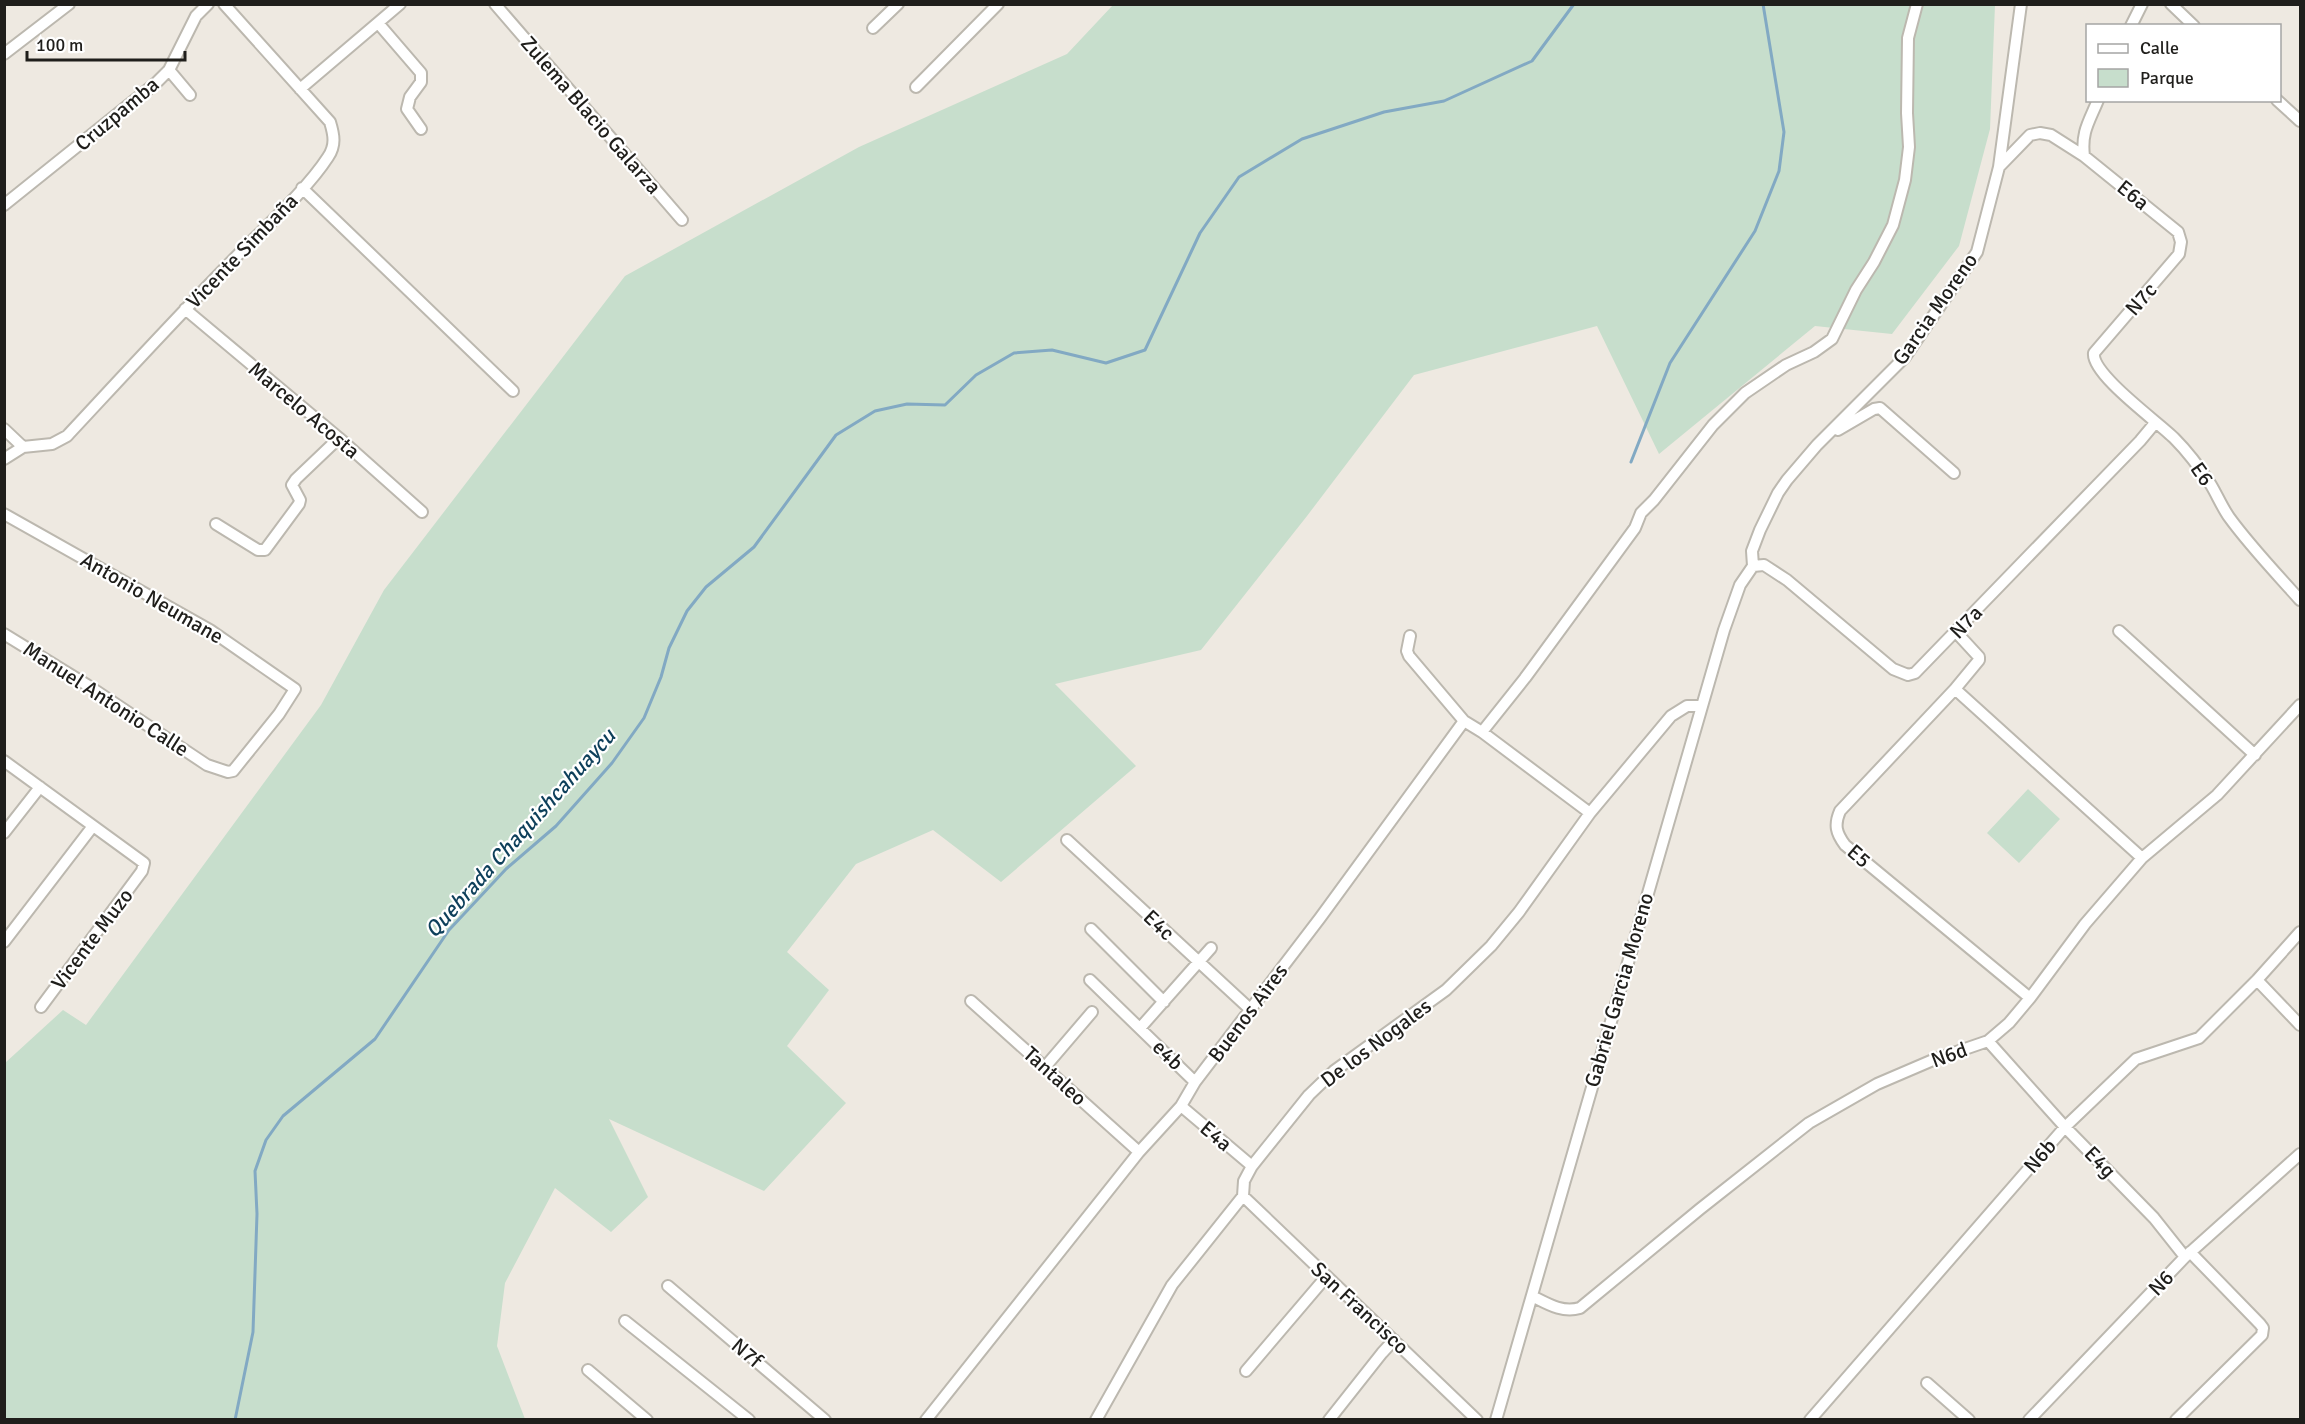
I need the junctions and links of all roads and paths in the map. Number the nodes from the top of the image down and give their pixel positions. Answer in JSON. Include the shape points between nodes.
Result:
{"nodes":[{"id":1,"x":69,"y":4,"type":"edge"},
{"id":2,"x":208,"y":4,"type":"edge"},
{"id":3,"x":224,"y":4,"type":"edge"},
{"id":4,"x":400,"y":4,"type":"edge"},
{"id":5,"x":898,"y":4,"type":"edge"},
{"id":6,"x":1917,"y":4,"type":"edge"},
{"id":7,"x":2021,"y":4,"type":"edge"},
{"id":8,"x":2142,"y":4,"type":"edge"},
{"id":9,"x":2171,"y":4,"type":"edge"},
{"id":10,"x":998,"y":5,"type":"edge"},
{"id":11,"x":500,"y":6,"type":"edge"},
{"id":12,"x":378,"y":23,"type":"junction"},
{"id":13,"x":2132,"y":24,"type":"edge"},
{"id":14,"x":2192,"y":24,"type":"edge"},
{"id":15,"x":873,"y":28,"type":"dead end"},
{"id":16,"x":4,"y":40,"type":"edge"},
{"id":17,"x":9,"y":51,"type":"edge"},
{"id":18,"x":169,"y":70,"type":"junction"},
{"id":19,"x":916,"y":87,"type":"dead end"},
{"id":20,"x":300,"y":89,"type":"junction"},
{"id":21,"x":190,"y":95,"type":"dead end"},
{"id":22,"x":2097,"y":102,"type":"edge"},
{"id":23,"x":2279,"y":102,"type":"edge"},
{"id":24,"x":2301,"y":122,"type":"edge"},
{"id":25,"x":421,"y":129,"type":"dead end"},
{"id":26,"x":2084,"y":156,"type":"junction"},
{"id":27,"x":1999,"y":167,"type":"junction"},
{"id":28,"x":302,"y":188,"type":"junction"},
{"id":29,"x":4,"y":205,"type":"edge"},
{"id":30,"x":682,"y":220,"type":"dead end"},
{"id":31,"x":2180,"y":236,"type":"joint"},
{"id":32,"x":185,"y":309,"type":"junction"},
{"id":33,"x":2093,"y":358,"type":"joint"},
{"id":34,"x":513,"y":391,"type":"dead end"},
{"id":35,"x":2155,"y":423,"type":"junction"},
{"id":36,"x":4,"y":429,"type":"edge"},
{"id":37,"x":1830,"y":434,"type":"junction"},
{"id":38,"x":339,"y":438,"type":"junction"},
{"id":39,"x":23,"y":447,"type":"junction"},
{"id":40,"x":4,"y":459,"type":"edge"},
{"id":41,"x":1954,"y":473,"type":"dead end"},
{"id":42,"x":422,"y":512,"type":"dead end"},
{"id":43,"x":4,"y":514,"type":"edge"},
{"id":44,"x":216,"y":524,"type":"dead end"},
{"id":45,"x":1753,"y":566,"type":"junction"},
{"id":46,"x":2301,"y":600,"type":"edge"},
{"id":47,"x":2119,"y":631,"type":"dead end"},
{"id":48,"x":1956,"y":632,"type":"junction"},
{"id":49,"x":4,"y":634,"type":"edge"},
{"id":50,"x":1410,"y":636,"type":"dead end"},
{"id":51,"x":1955,"y":689,"type":"junction"},
{"id":52,"x":2301,"y":705,"type":"edge"},
{"id":53,"x":1701,"y":706,"type":"junction"},
{"id":54,"x":1464,"y":721,"type":"junction"},
{"id":55,"x":1482,"y":732,"type":"junction"},
{"id":56,"x":2255,"y":755,"type":"junction"},
{"id":57,"x":4,"y":761,"type":"edge"},
{"id":58,"x":207,"y":765,"type":"joint"},
{"id":59,"x":40,"y":787,"type":"junction"},
{"id":60,"x":1590,"y":813,"type":"junction"},
{"id":61,"x":93,"y":826,"type":"junction"},
{"id":62,"x":4,"y":833,"type":"edge"},
{"id":63,"x":1067,"y":840,"type":"dead end"},
{"id":64,"x":2142,"y":858,"type":"junction"},
{"id":65,"x":1091,"y":929,"type":"dead end"},
{"id":66,"x":2301,"y":932,"type":"edge"},
{"id":67,"x":4,"y":942,"type":"edge"},
{"id":68,"x":1212,"y":948,"type":"dead end"},
{"id":69,"x":1199,"y":962,"type":"junction"},
{"id":70,"x":1090,"y":980,"type":"dead end"},
{"id":71,"x":2257,"y":980,"type":"junction"},
{"id":72,"x":2030,"y":998,"type":"junction"},
{"id":73,"x":971,"y":1001,"type":"dead end"},
{"id":74,"x":1164,"y":1002,"type":"junction"},
{"id":75,"x":41,"y":1007,"type":"dead end"},
{"id":76,"x":1251,"y":1010,"type":"junction"},
{"id":77,"x":1092,"y":1012,"type":"dead end"},
{"id":78,"x":2301,"y":1024,"type":"edge"},
{"id":79,"x":1141,"y":1027,"type":"junction"},
{"id":80,"x":1988,"y":1041,"type":"junction"},
{"id":81,"x":1045,"y":1067,"type":"junction"},
{"id":82,"x":1195,"y":1082,"type":"junction"},
{"id":83,"x":1180,"y":1106,"type":"junction"},
{"id":84,"x":2066,"y":1126,"type":"junction"},
{"id":85,"x":1139,"y":1152,"type":"junction"},
{"id":86,"x":2301,"y":1154,"type":"edge"},
{"id":87,"x":1252,"y":1166,"type":"junction"},
{"id":88,"x":1243,"y":1196,"type":"junction"},
{"id":89,"x":2188,"y":1255,"type":"junction"},
{"id":90,"x":1326,"y":1277,"type":"junction"},
{"id":91,"x":668,"y":1286,"type":"dead end"},
{"id":92,"x":1532,"y":1296,"type":"junction"},
{"id":93,"x":626,"y":1321,"type":"dead end"},
{"id":94,"x":1394,"y":1340,"type":"junction"},
{"id":95,"x":588,"y":1370,"type":"dead end"},
{"id":96,"x":1246,"y":1371,"type":"dead end"},
{"id":97,"x":1927,"y":1383,"type":"dead end"},
{"id":98,"x":647,"y":1419,"type":"edge"},
{"id":99,"x":749,"y":1419,"type":"edge"},
{"id":100,"x":825,"y":1419,"type":"edge"},
{"id":101,"x":926,"y":1419,"type":"edge"},
{"id":102,"x":1096,"y":1419,"type":"edge"},
{"id":103,"x":1329,"y":1419,"type":"edge"},
{"id":104,"x":1478,"y":1419,"type":"edge"},
{"id":105,"x":1496,"y":1419,"type":"edge"},
{"id":106,"x":1810,"y":1419,"type":"edge"},
{"id":107,"x":1969,"y":1419,"type":"edge"},
{"id":108,"x":2029,"y":1419,"type":"edge"},
{"id":109,"x":2176,"y":1419,"type":"edge"}],
"edges":[{"from":1,"to":17,"type":"street"},
{"from":2,"to":18,"type":"street","name":"Cruzpamba","via":[[196,16]]},
{"from":3,"to":20,"type":"street","name":"Vicente Simbaña"},
{"from":4,"to":12,"type":"street"},
{"from":5,"to":15,"type":"street"},
{"from":6,"to":55,"type":"street","via":[[1908,38],[1909,147],[1905,180],[1893,225],[1832,339],[1744,393],[1713,426],[1641,513],[1635,528]]},
{"from":7,"to":27,"type":"street","name":"Garcia Moreno"},
{"from":8,"to":13,"type":"street"},
{"from":9,"to":14,"type":"street"},
{"from":10,"to":19,"type":"street"},
{"from":11,"to":30,"type":"street","name":"Zulema Blacio Galarza"},
{"from":12,"to":20,"type":"street"},
{"from":12,"to":25,"type":"street","via":[[421,73],[422,82],[410,96],[407,109]]},
{"from":16,"to":17,"type":"street"},
{"from":18,"to":21,"type":"street"},
{"from":18,"to":29,"type":"street","name":"Cruzpamba"},
{"from":20,"to":28,"type":"street","name":"Vicente Simbaña","via":[[330,122],[334,136],[328,157]]},
{"from":22,"to":26,"type":"street","via":[[2084,130]]},
{"from":23,"to":24,"type":"street"},
{"from":26,"to":27,"type":"street","name":"E6a","via":[[2051,135],[2040,133],[2030,135]]},
{"from":26,"to":31,"type":"street","name":"E6a"},
{"from":27,"to":37,"type":"street","name":"Garcia Moreno","via":[[1977,252],[1905,357]]},
{"from":28,"to":32,"type":"street","name":"Vicente Simbaña"},
{"from":28,"to":34,"type":"street"},
{"from":31,"to":33,"type":"street","name":"N7c","via":[[2181,248],[2173,262]]},
{"from":32,"to":38,"type":"street","name":"Marcelo Acosta"},
{"from":32,"to":39,"type":"street","name":"Vicente Simbaña","via":[[67,436],[52,444]]},
{"from":33,"to":35,"type":"street","name":"E6","via":[[2102,373]]},
{"from":35,"to":46,"type":"street","name":"E6","via":[[2186,452],[2228,515]]},
{"from":35,"to":48,"type":"street","name":"N7a"},
{"from":36,"to":39,"type":"street"},
{"from":37,"to":41,"type":"street","via":[[1880,408]]},
{"from":37,"to":45,"type":"street","name":"Garcia Moreno","via":[[1778,493],[1752,551]]},
{"from":38,"to":42,"type":"street","name":"Marcelo Acosta"},
{"from":38,"to":44,"type":"street","via":[[292,485],[299,504],[265,550],[258,550]]},
{"from":39,"to":40,"type":"street","name":"Vicente Simbaña"},
{"from":43,"to":58,"type":"street","name":"Antonio Neumane","via":[[210,630],[295,689],[233,771]]},
{"from":45,"to":48,"type":"street","name":"N7a","via":[[1764,565],[1787,580],[1901,673],[1915,673]]},
{"from":45,"to":53,"type":"street","name":"Gabriel Garcia Moreno","via":[[1737,593]]},
{"from":47,"to":56,"type":"street"},
{"from":48,"to":51,"type":"street","name":"E5","via":[[1979,660]]},
{"from":49,"to":58,"type":"street","name":"Manuel Antonio Calle"},
{"from":50,"to":54,"type":"street","via":[[1409,656]]},
{"from":51,"to":64,"type":"street"},
{"from":51,"to":72,"type":"street","name":"E5","via":[[1840,811],[1836,829],[1845,845]]},
{"from":52,"to":56,"type":"street","name":"N6d"},
{"from":53,"to":60,"type":"street","name":"De los Nogales","via":[[1687,706],[1671,716]]},
{"from":53,"to":92,"type":"street","name":"Gabriel Garcia Moreno"},
{"from":54,"to":55,"type":"street"},
{"from":54,"to":76,"type":"street","name":"Buenos Aires"},
{"from":55,"to":60,"type":"street"},
{"from":56,"to":64,"type":"street","name":"N6d","via":[[2217,795]]},
{"from":57,"to":59,"type":"street"},
{"from":59,"to":61,"type":"street"},
{"from":59,"to":62,"type":"street"},
{"from":60,"to":87,"type":"street","name":"De los Nogales","via":[[1520,912],[1460,979],[1334,1071],[1297,1108]]},
{"from":61,"to":67,"type":"street"},
{"from":61,"to":75,"type":"street","name":"Vicente Muzo","via":[[144,863],[142,871]]},
{"from":63,"to":69,"type":"street","name":"E4c"},
{"from":64,"to":72,"type":"street","name":"N6d","via":[[2085,924]]},
{"from":65,"to":74,"type":"street"},
{"from":66,"to":71,"type":"street","name":"N6b"},
{"from":68,"to":69,"type":"street"},
{"from":69,"to":74,"type":"street"},
{"from":69,"to":76,"type":"street","name":"E4c"},
{"from":70,"to":79,"type":"street","name":"e4b"},
{"from":71,"to":78,"type":"street"},
{"from":71,"to":84,"type":"street","name":"N6b","via":[[2199,1038],[2136,1059]]},
{"from":72,"to":80,"type":"street","name":"N6d"},
{"from":73,"to":81,"type":"street","name":"Tantaleo"},
{"from":74,"to":79,"type":"street"},
{"from":76,"to":82,"type":"street","name":"Buenos Aires"},
{"from":77,"to":81,"type":"street"},
{"from":79,"to":82,"type":"street","name":"e4b"},
{"from":80,"to":84,"type":"street","name":"E4g"},
{"from":80,"to":92,"type":"street","name":"N6d","via":[[1877,1084],[1809,1124],[1580,1308],[1555,1307]]},
{"from":81,"to":85,"type":"street","name":"Tantaleo"},
{"from":82,"to":83,"type":"street","name":"Buenos Aires"},
{"from":83,"to":85,"type":"street","name":"Buenos Aires"},
{"from":83,"to":87,"type":"street","name":"E4a"},
{"from":84,"to":89,"type":"street","name":"E4g"},
{"from":84,"to":106,"type":"street","name":"N6b"},
{"from":85,"to":101,"type":"street","name":"Buenos Aires"},
{"from":86,"to":89,"type":"street","name":"N6"},
{"from":87,"to":88,"type":"street","name":"De los Nogales","via":[[1244,1181]]},
{"from":88,"to":90,"type":"street","name":"San Francisco"},
{"from":88,"to":102,"type":"street","name":"De los Nogales","via":[[1172,1285]]},
{"from":89,"to":108,"type":"street","name":"N6"},
{"from":89,"to":109,"type":"street","name":"E4g","via":[[2263,1331]]},
{"from":90,"to":94,"type":"street","name":"San Francisco"},
{"from":90,"to":96,"type":"street"},
{"from":91,"to":100,"type":"street","name":"N7f"},
{"from":92,"to":105,"type":"street","name":"Gabriel Garcia Moreno"},
{"from":93,"to":99,"type":"street"},
{"from":94,"to":103,"type":"street"},
{"from":94,"to":104,"type":"street","name":"San Francisco"},
{"from":95,"to":98,"type":"street"},
{"from":97,"to":107,"type":"street"}]}
